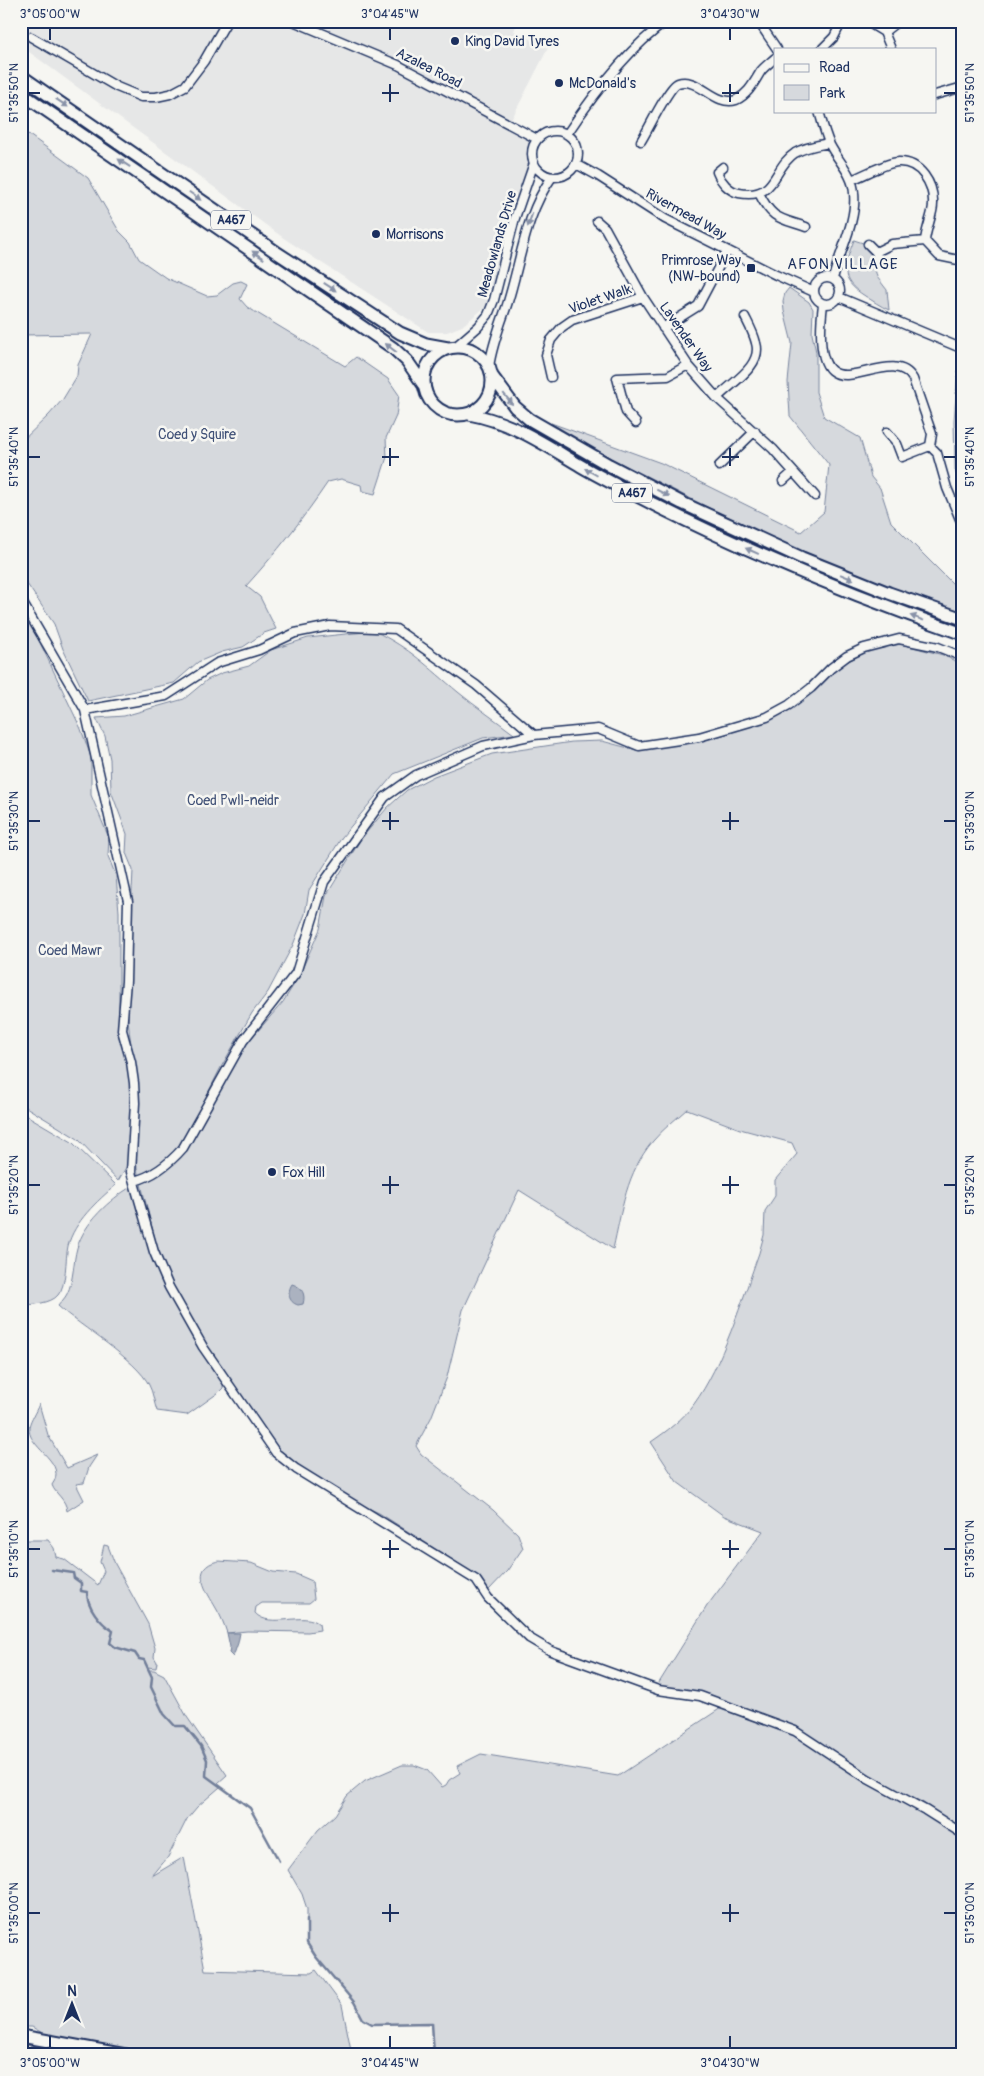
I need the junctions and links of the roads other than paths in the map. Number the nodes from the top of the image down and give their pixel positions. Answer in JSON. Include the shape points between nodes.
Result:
{"nodes":[{"id":1,"x":226,"y":21,"type":"edge"},
{"id":2,"x":293,"y":21,"type":"edge"},
{"id":3,"x":667,"y":21,"type":"edge"},
{"id":4,"x":758,"y":21,"type":"edge"},
{"id":5,"x":842,"y":21,"type":"edge"},
{"id":6,"x":866,"y":21,"type":"edge"},
{"id":7,"x":898,"y":21,"type":"edge"},
{"id":8,"x":305,"y":24,"type":"edge"},
{"id":9,"x":884,"y":32,"type":"junction"},
{"id":10,"x":31,"y":37,"type":"dead end"},
{"id":11,"x":776,"y":48,"type":"edge"},
{"id":12,"x":823,"y":48,"type":"edge"},
{"id":13,"x":891,"y":48,"type":"edge"},
{"id":14,"x":774,"y":59,"type":"edge"},
{"id":15,"x":21,"y":76,"type":"edge"},
{"id":16,"x":963,"y":88,"type":"edge"},
{"id":17,"x":21,"y":93,"type":"edge"},
{"id":18,"x":936,"y":95,"type":"edge"},
{"id":19,"x":819,"y":112,"type":"edge"},
{"id":20,"x":651,"y":126,"type":"junction"},
{"id":21,"x":659,"y":131,"type":"dead end"},
{"id":22,"x":567,"y":134,"type":"junction"},
{"id":23,"x":537,"y":139,"type":"junction"},
{"id":24,"x":641,"y":141,"type":"dead end"},
{"id":25,"x":829,"y":144,"type":"junction"},
{"id":26,"x":534,"y":163,"type":"junction"},
{"id":27,"x":576,"y":164,"type":"junction"},
{"id":28,"x":723,"y":166,"type":"dead end"},
{"id":29,"x":552,"y":177,"type":"junction"},
{"id":30,"x":851,"y":180,"type":"junction"},
{"id":31,"x":759,"y":193,"type":"junction"},
{"id":32,"x":597,"y":221,"type":"dead end"},
{"id":33,"x":806,"y":228,"type":"dead end"},
{"id":34,"x":925,"y":241,"type":"junction"},
{"id":35,"x":868,"y":244,"type":"dead end"},
{"id":36,"x":727,"y":251,"type":"junction"},
{"id":37,"x":876,"y":252,"type":"junction"},
{"id":38,"x":963,"y":261,"type":"edge"},
{"id":39,"x":878,"y":262,"type":"dead end"},
{"id":40,"x":833,"y":280,"type":"junction"},
{"id":41,"x":814,"y":292,"type":"junction"},
{"id":42,"x":643,"y":297,"type":"junction"},
{"id":43,"x":839,"y":298,"type":"junction"},
{"id":44,"x":823,"y":304,"type":"junction"},
{"id":45,"x":746,"y":317,"type":"dead end"},
{"id":46,"x":663,"y":328,"type":"junction"},
{"id":47,"x":452,"y":347,"type":"junction"},
{"id":48,"x":959,"y":347,"type":"edge"},
{"id":49,"x":688,"y":365,"type":"junction"},
{"id":50,"x":490,"y":372,"type":"junction"},
{"id":51,"x":551,"y":377,"type":"dead end"},
{"id":52,"x":423,"y":384,"type":"junction"},
{"id":53,"x":717,"y":398,"type":"junction"},
{"id":54,"x":469,"y":414,"type":"junction"},
{"id":55,"x":636,"y":423,"type":"dead end"},
{"id":56,"x":755,"y":431,"type":"junction"},
{"id":57,"x":887,"y":432,"type":"dead end"},
{"id":58,"x":930,"y":446,"type":"junction"},
{"id":59,"x":902,"y":456,"type":"junction"},
{"id":60,"x":903,"y":465,"type":"dead end"},
{"id":61,"x":719,"y":466,"type":"dead end"},
{"id":62,"x":793,"y":472,"type":"junction"},
{"id":63,"x":783,"y":481,"type":"dead end"},
{"id":64,"x":815,"y":496,"type":"dead end"},
{"id":65,"x":960,"y":519,"type":"dead end"},
{"id":66,"x":21,"y":600,"type":"edge"},
{"id":67,"x":963,"y":619,"type":"edge"},
{"id":68,"x":963,"y":634,"type":"edge"},
{"id":69,"x":963,"y":657,"type":"edge"},
{"id":70,"x":85,"y":710,"type":"junction"},
{"id":71,"x":534,"y":735,"type":"junction"},
{"id":72,"x":134,"y":1181,"type":"junction"},
{"id":73,"x":963,"y":1834,"type":"edge"},
{"id":74,"x":21,"y":2036,"type":"edge"},
{"id":75,"x":126,"y":2055,"type":"edge"}],
"edges":[{"from":1,"to":10,"type":"street","via":[[204,61],[185,86],[156,97],[140,97],[117,87]]},
{"from":2,"to":8,"type":"street","name":"Azalea Road"},
{"from":3,"to":22,"type":"street","via":[[625,61]]},
{"from":4,"to":11,"type":"street"},
{"from":5,"to":12,"type":"street","via":[[834,37]]},
{"from":6,"to":9,"type":"street"},
{"from":7,"to":9,"type":"street"},
{"from":8,"to":23,"type":"street","name":"Azalea Road","via":[[398,65]]},
{"from":9,"to":13,"type":"street"},
{"from":14,"to":20,"type":"street","via":[[744,95],[734,100],[714,96],[691,83],[678,83],[670,89]]},
{"from":15,"to":47,"type":"main road","number":"A467","one_way":true,"via":[[276,252],[400,333],[426,344]]},
{"from":16,"to":18,"type":"street"},
{"from":52,"to":17,"type":"main road","number":"A467","one_way":true,"via":[[393,348]]},
{"from":19,"to":25,"type":"street"},
{"from":20,"to":21,"type":"street"},
{"from":20,"to":24,"type":"street"},
{"from":22,"to":23,"type":"street","via":[[552,131]]},
{"from":22,"to":27,"type":"street","via":[[578,149]]},
{"from":23,"to":26,"type":"street","via":[[532,154]]},
{"from":25,"to":30,"type":"street"},
{"from":25,"to":31,"type":"street","via":[[796,152],[770,186]]},
{"from":26,"to":29,"type":"street","via":[[543,174]]},
{"from":26,"to":47,"type":"street","name":"Meadowlands Drive","via":[[488,315]]},
{"from":27,"to":29,"type":"street","via":[[567,174]]},
{"from":27,"to":36,"type":"street","name":"Rivermead Way","via":[[665,219]]},
{"from":28,"to":31,"type":"street","via":[[717,172],[721,182],[735,192]]},
{"from":29,"to":50,"type":"street","name":"Meadowlands Drive","one_way":true,"via":[[540,194],[531,216],[495,336]]},
{"from":30,"to":34,"type":"street","via":[[898,162],[909,164],[926,175],[934,206],[926,227]]},
{"from":30,"to":40,"type":"street","via":[[854,207]]},
{"from":31,"to":33,"type":"street","via":[[766,209],[774,216]]},
{"from":32,"to":42,"type":"street","name":"Lavender Way","via":[[605,228]]},
{"from":34,"to":37,"type":"street","via":[[892,244]]},
{"from":34,"to":38,"type":"street","via":[[939,256]]},
{"from":35,"to":37,"type":"street"},
{"from":36,"to":41,"type":"street","name":"Rivermead Way"},
{"from":36,"to":46,"type":"street","via":[[698,306]]},
{"from":37,"to":39,"type":"street"},
{"from":40,"to":41,"type":"street","via":[[820,281]]},
{"from":40,"to":43,"type":"street","via":[[840,286]]},
{"from":41,"to":44,"type":"street","name":"Rivermead Way"},
{"from":42,"to":46,"type":"street","name":"Lavender Way"},
{"from":42,"to":51,"type":"street","name":"Violet Walk","via":[[572,320],[562,327],[551,340],[546,355]]},
{"from":43,"to":44,"type":"street","via":[[832,304]]},
{"from":43,"to":48,"type":"street"},
{"from":44,"to":58,"type":"street","via":[[820,333],[825,364],[832,372],[845,376],[889,367],[902,367],[909,372],[932,434]]},
{"from":45,"to":53,"type":"street","via":[[756,343],[756,357],[746,372]]},
{"from":46,"to":49,"type":"street","name":"Lavender Way"},
{"from":47,"to":50,"type":"main road","via":[[475,351],[482,356]]},
{"from":47,"to":52,"type":"main road","via":[[441,351],[430,361]]},
{"from":49,"to":53,"type":"street","name":"Lavender Way"},
{"from":49,"to":55,"type":"street","via":[[668,376],[617,378],[626,412]]},
{"from":50,"to":54,"type":"main road","via":[[489,396]]},
{"from":50,"to":67,"type":"main road","number":"A467","one_way":true,"via":[[515,407],[529,419],[658,490],[802,558]]},
{"from":52,"to":54,"type":"main road","via":[[428,398],[439,410],[453,415]]},
{"from":53,"to":56,"type":"street","name":"Lavender Way"},
{"from":68,"to":54,"type":"main road","number":"A467","one_way":true,"via":[[788,567],[601,478],[510,425]]},
{"from":56,"to":61,"type":"street"},
{"from":56,"to":62,"type":"street","name":"Lavender Way"},
{"from":57,"to":59,"type":"street"},
{"from":58,"to":59,"type":"street"},
{"from":58,"to":65,"type":"street","via":[[937,453]]},
{"from":59,"to":60,"type":"street"},
{"from":62,"to":63,"type":"street"},
{"from":62,"to":64,"type":"street","name":"Lavender Way"},
{"from":66,"to":70,"type":"street"},
{"from":69,"to":71,"type":"street","via":[[938,646],[899,639],[864,648],[846,656],[789,705],[767,717],[699,737],[639,746],[598,729]]},
{"from":70,"to":71,"type":"street","via":[[166,696],[217,663],[259,650],[295,633],[330,626],[396,629],[476,685]]},
{"from":70,"to":72,"type":"street","via":[[128,901],[122,1030],[134,1083],[131,1172]]},
{"from":71,"to":72,"type":"street","via":[[483,746],[416,776],[385,797],[324,882],[296,973],[243,1041],[183,1148],[172,1162],[156,1173]]},
{"from":72,"to":73,"type":"street","via":[[154,1252],[169,1287],[203,1347],[276,1453],[296,1469],[476,1580],[488,1598],[529,1638],[551,1651],[658,1690],[700,1696],[795,1731]]},
{"from":74,"to":75,"type":"main road"}]}
